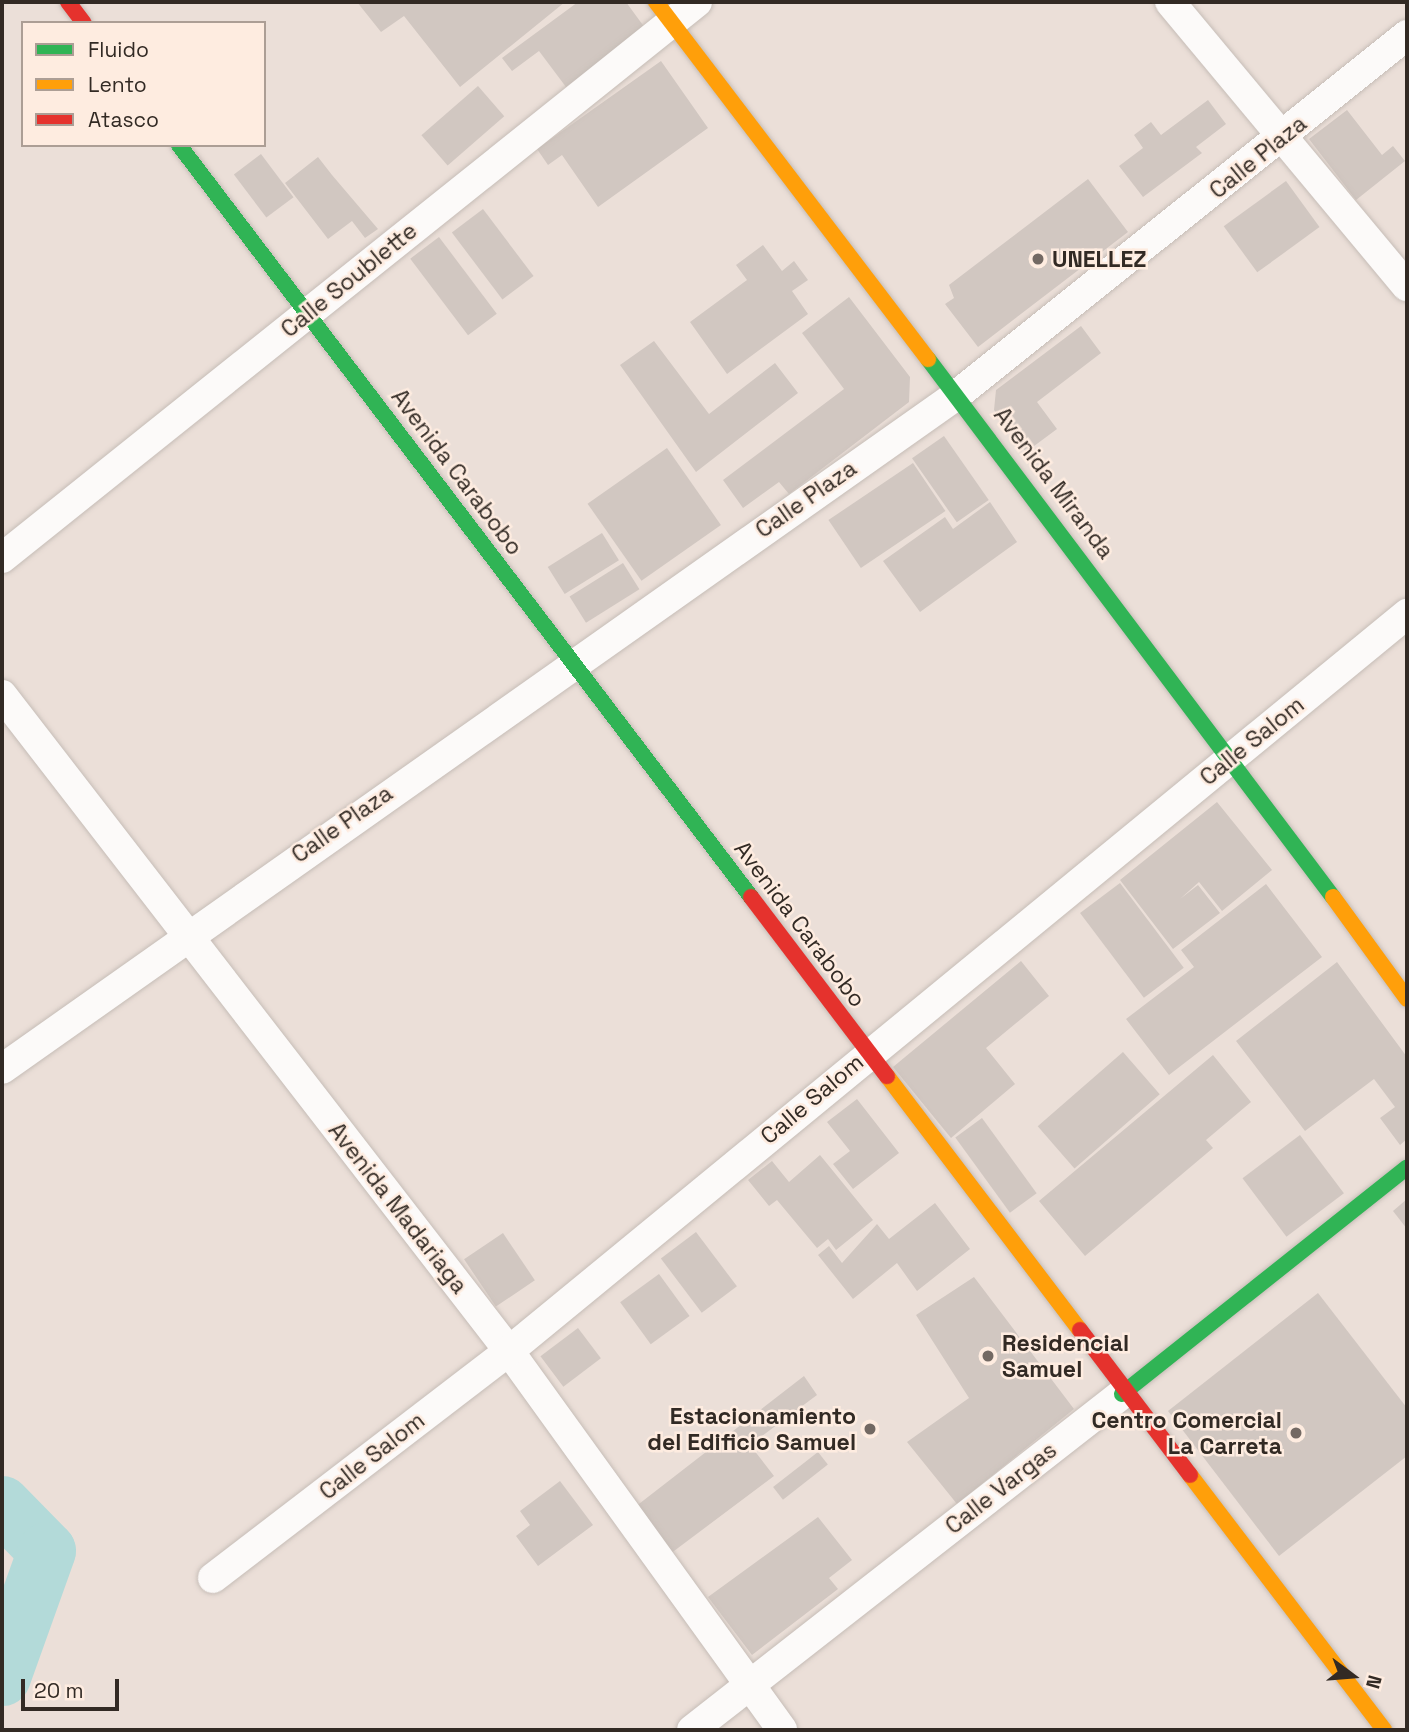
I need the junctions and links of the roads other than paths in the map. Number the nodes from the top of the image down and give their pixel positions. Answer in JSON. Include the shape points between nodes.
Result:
{"nodes":[{"id":1,"x":68,"y":2,"type":"edge"},
{"id":2,"x":696,"y":2,"type":"edge"},
{"id":3,"x":1171,"y":2,"type":"edge"},
{"id":4,"x":663,"y":12,"type":"edge"},
{"id":5,"x":82,"y":21,"type":"edge"},
{"id":6,"x":1407,"y":35,"type":"edge"},
{"id":7,"x":1284,"y":137,"type":"junction"},
{"id":8,"x":180,"y":147,"type":"edge"},
{"id":9,"x":1407,"y":286,"type":"edge"},
{"id":10,"x":308,"y":313,"type":"junction"},
{"id":11,"x":958,"y":394,"type":"junction"},
{"id":12,"x":2,"y":558,"type":"edge"},
{"id":13,"x":1407,"y":614,"type":"edge"},
{"id":14,"x":572,"y":662,"type":"junction"},
{"id":15,"x":2,"y":695,"type":"edge"},
{"id":16,"x":1233,"y":758,"type":"junction"},
{"id":17,"x":185,"y":935,"type":"junction"},
{"id":18,"x":1407,"y":999,"type":"edge"},
{"id":19,"x":869,"y":1052,"type":"junction"},
{"id":20,"x":2,"y":1069,"type":"edge"},
{"id":21,"x":1407,"y":1167,"type":"edge"},
{"id":22,"x":509,"y":1351,"type":"junction"},
{"id":23,"x":1122,"y":1394,"type":"junction"},
{"id":24,"x":213,"y":1578,"type":"dead end"},
{"id":25,"x":748,"y":1685,"type":"junction"},
{"id":26,"x":692,"y":1730,"type":"edge"},
{"id":27,"x":782,"y":1730,"type":"edge"},
{"id":28,"x":1384,"y":1730,"type":"edge"}],
"edges":[{"from":1,"to":5,"type":"street"},
{"from":2,"to":4,"type":"street","name":"Calle Soublette"},
{"from":3,"to":7,"type":"street"},
{"from":4,"to":10,"type":"street","name":"Calle Soublette"},
{"from":4,"to":11,"type":"street","name":"Avenida Miranda"},
{"from":6,"to":7,"type":"street","name":"Calle Plaza"},
{"from":7,"to":9,"type":"street"},
{"from":7,"to":11,"type":"street","name":"Calle Plaza"},
{"from":8,"to":10,"type":"street","name":"Avenida Carabobo"},
{"from":10,"to":12,"type":"street","name":"Calle Soublette"},
{"from":10,"to":14,"type":"street","name":"Avenida Carabobo"},
{"from":11,"to":14,"type":"street","name":"Calle Plaza"},
{"from":11,"to":16,"type":"street","name":"Avenida Miranda"},
{"from":13,"to":16,"type":"street","name":"Calle Salom"},
{"from":14,"to":17,"type":"street","name":"Calle Plaza"},
{"from":14,"to":19,"type":"street","name":"Avenida Carabobo"},
{"from":15,"to":17,"type":"street","name":"Avenida Madariaga"},
{"from":16,"to":18,"type":"street","name":"Avenida Miranda"},
{"from":16,"to":19,"type":"street","name":"Calle Salom"},
{"from":17,"to":20,"type":"street","name":"Calle Plaza"},
{"from":17,"to":22,"type":"street","name":"Avenida Madariaga"},
{"from":19,"to":22,"type":"street","name":"Calle Salom"},
{"from":19,"to":23,"type":"street","name":"Avenida Carabobo"},
{"from":21,"to":23,"type":"street","name":"Calle Vargas"},
{"from":22,"to":24,"type":"street","name":"Calle Salom"},
{"from":22,"to":25,"type":"street","name":"Avenida Madariaga"},
{"from":23,"to":25,"type":"street","name":"Calle Vargas"},
{"from":23,"to":28,"type":"street","name":"Avenida Carabobo"},
{"from":25,"to":26,"type":"street","name":"Calle Vargas"},
{"from":25,"to":27,"type":"street","name":"Avenida Madariaga"}]}
